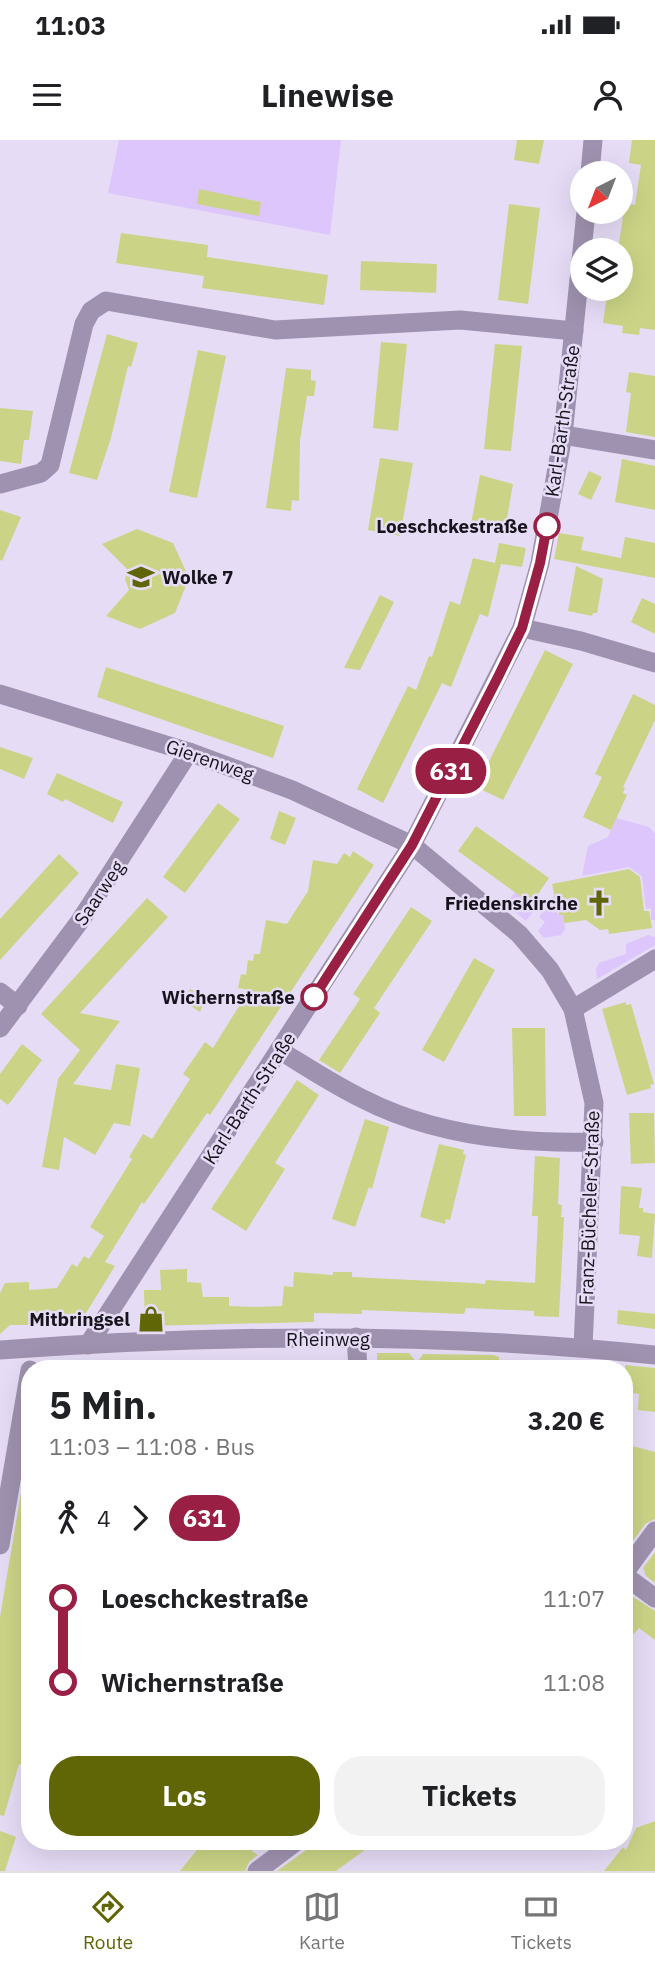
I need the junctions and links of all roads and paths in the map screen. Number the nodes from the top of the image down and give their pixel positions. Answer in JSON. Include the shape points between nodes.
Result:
{"nodes":[{"id":1,"x":593,"y":140,"type":"edge"},
{"id":2,"x":591,"y":161,"type":"edge"},
{"id":3,"x":585,"y":224,"type":"edge"},
{"id":4,"x":574,"y":331,"type":"junction"},
{"id":5,"x":563,"y":435,"type":"junction"},
{"id":6,"x":655,"y":450,"type":"edge"},
{"id":7,"x":0,"y":484,"type":"edge"},
{"id":8,"x":522,"y":628,"type":"junction"},
{"id":9,"x":655,"y":663,"type":"edge"},
{"id":10,"x":0,"y":694,"type":"edge"},
{"id":11,"x":189,"y":752,"type":"junction"},
{"id":12,"x":412,"y":845,"type":"junction"},
{"id":13,"x":655,"y":960,"type":"edge"},
{"id":14,"x":0,"y":992,"type":"edge"},
{"id":15,"x":18,"y":1006,"type":"junction"},
{"id":16,"x":573,"y":1009,"type":"junction"},
{"id":17,"x":0,"y":1028,"type":"edge"},
{"id":18,"x":279,"y":1050,"type":"junction"},
{"id":19,"x":594,"y":1142,"type":"junction"},
{"id":20,"x":356,"y":1337,"type":"junction"},
{"id":21,"x":88,"y":1345,"type":"junction"},
{"id":22,"x":33,"y":1347,"type":"junction"},
{"id":23,"x":583,"y":1347,"type":"junction"},
{"id":24,"x":0,"y":1350,"type":"edge"},
{"id":25,"x":655,"y":1355,"type":"edge"},
{"id":26,"x":31,"y":1360,"type":"edge"},
{"id":27,"x":357,"y":1360,"type":"edge"},
{"id":28,"x":21,"y":1422,"type":"edge"},
{"id":29,"x":655,"y":1531,"type":"edge"},
{"id":30,"x":0,"y":1545,"type":"edge"},
{"id":31,"x":633,"y":1563,"type":"edge"},
{"id":32,"x":633,"y":1580,"type":"edge"},
{"id":33,"x":655,"y":1598,"type":"edge"},
{"id":34,"x":285,"y":1850,"type":"edge"},
{"id":35,"x":257,"y":1871,"type":"edge"}],
"edges":[{"from":1,"to":2,"type":"street"},
{"from":3,"to":4,"type":"street","name":"Karl-Barth-Straße"},
{"from":4,"to":5,"type":"street","name":"Karl-Barth-Straße"},
{"from":4,"to":7,"type":"street","via":[[460,320],[275,330],[106,300],[83,324],[50,465],[41,473]]},
{"from":5,"to":6,"type":"street"},
{"from":5,"to":8,"type":"street","name":"Karl-Barth-Straße","via":[[540,563]]},
{"from":8,"to":9,"type":"street"},
{"from":8,"to":12,"type":"street","name":"Karl-Barth-Straße"},
{"from":10,"to":11,"type":"street","name":"Gierenweg"},
{"from":11,"to":12,"type":"street","name":"Gierenweg","via":[[292,790]]},
{"from":11,"to":15,"type":"street","name":"Saarweg","via":[[113,872]]},
{"from":12,"to":16,"type":"street","name":"Franz-Bücheler-Straße","via":[[519,934],[550,970]]},
{"from":12,"to":18,"type":"street","name":"Karl-Barth-Straße"},
{"from":13,"to":16,"type":"street"},
{"from":14,"to":15,"type":"street"},
{"from":15,"to":17,"type":"street","name":"Saarweg"},
{"from":16,"to":19,"type":"street","name":"Franz-Bücheler-Straße","via":[[594,1103]]},
{"from":18,"to":19,"type":"street","via":[[364,1100],[416,1121],[512,1140]]},
{"from":18,"to":21,"type":"street","name":"Karl-Barth-Straße"},
{"from":19,"to":23,"type":"street","name":"Franz-Bücheler-Straße"},
{"from":20,"to":21,"type":"street","name":"Rheinweg"},
{"from":20,"to":23,"type":"street","name":"Rheinweg"},
{"from":20,"to":27,"type":"street"},
{"from":21,"to":22,"type":"street","name":"Rheinweg"},
{"from":22,"to":24,"type":"street","name":"Rheinweg"},
{"from":22,"to":26,"type":"street"},
{"from":23,"to":25,"type":"street","name":"Rheinweg"},
{"from":28,"to":30,"type":"street"},
{"from":29,"to":31,"type":"street"},
{"from":32,"to":33,"type":"street"},
{"from":34,"to":35,"type":"street"}]}
